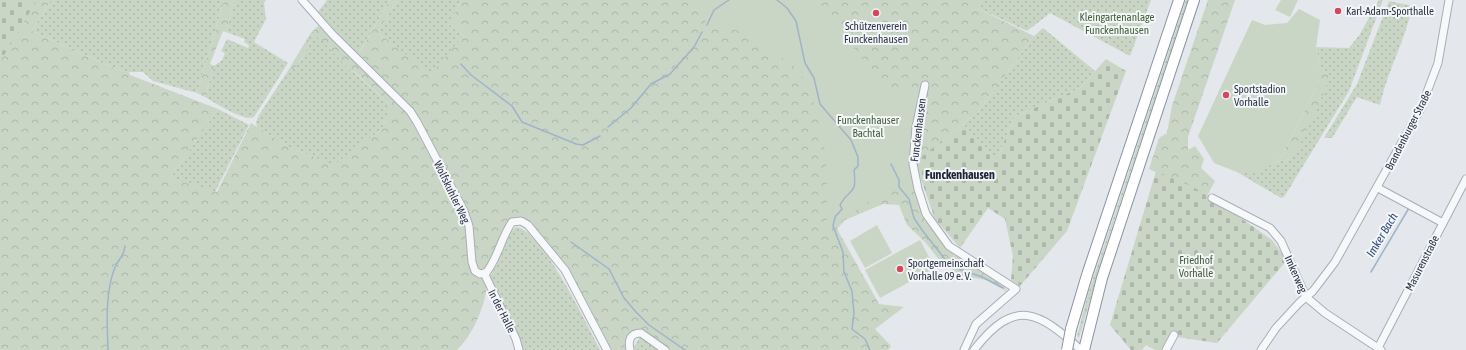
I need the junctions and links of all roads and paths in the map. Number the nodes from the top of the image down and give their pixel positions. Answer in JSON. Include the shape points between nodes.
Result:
{"nodes":[{"id":1,"x":302,"y":0,"type":"edge"},
{"id":2,"x":1180,"y":0,"type":"edge"},
{"id":3,"x":1194,"y":0,"type":"edge"},
{"id":4,"x":1449,"y":0,"type":"edge"},
{"id":5,"x":924,"y":85,"type":"dead end"},
{"id":6,"x":1466,"y":179,"type":"edge"},
{"id":7,"x":1378,"y":188,"type":"junction"},
{"id":8,"x":1212,"y":198,"type":"dead end"},
{"id":9,"x":1443,"y":223,"type":"junction"},
{"id":10,"x":484,"y":273,"type":"junction"},
{"id":11,"x":1306,"y":297,"type":"junction"},
{"id":12,"x":1174,"y":335,"type":"dead end"},
{"id":13,"x":1380,"y":349,"type":"edge"},
{"id":14,"x":519,"y":350,"type":"edge"},
{"id":15,"x":607,"y":350,"type":"edge"},
{"id":16,"x":630,"y":350,"type":"edge"},
{"id":17,"x":665,"y":350,"type":"edge"},
{"id":18,"x":964,"y":350,"type":"edge"},
{"id":19,"x":974,"y":350,"type":"edge"},
{"id":20,"x":1067,"y":350,"type":"edge"},
{"id":21,"x":1082,"y":350,"type":"edge"},
{"id":22,"x":1166,"y":350,"type":"edge"},
{"id":23,"x":1261,"y":350,"type":"edge"}],
"edges":[{"from":1,"to":10,"type":"street","name":"Wolfskuhler Weg","via":[[333,35],[410,111],[464,211],[469,226],[473,268],[480,274]]},
{"from":2,"to":20,"type":"highway","bridge":true,"via":[[1087,275]]},
{"from":3,"to":21,"type":"highway","via":[[1116,234]]},
{"from":4,"to":7,"type":"street","name":"Brandenburger Straße","via":[[1438,63],[1421,108]]},
{"from":5,"to":18,"type":"street","name":"Funckenhausen","via":[[916,127],[913,164],[926,214],[949,246],[1016,289],[976,324]]},
{"from":6,"to":9,"type":"street","name":"Masurenstraße"},
{"from":7,"to":9,"type":"street"},
{"from":7,"to":11,"type":"street","name":"Brandenburger Straße","via":[[1335,262]]},
{"from":8,"to":11,"type":"street","name":"Imkerweg","via":[[1270,228],[1281,241]]},
{"from":9,"to":13,"type":"street","name":"Masurenstraße"},
{"from":10,"to":14,"type":"street","name":"In der Halle"},
{"from":10,"to":15,"type":"street","via":[[491,267],[512,222],[521,221],[528,225],[566,270]]},
{"from":11,"to":13,"type":"street","name":"Imkerweg","via":[[1325,313]]},
{"from":11,"to":23,"type":"street","name":"Brandenburger Straße","via":[[1276,328]]},
{"from":12,"to":22,"type":"street"},
{"from":16,"to":17,"type":"street","via":[[629,342],[635,333],[641,333]]},
{"from":19,"to":21,"type":"street","via":[[1002,322],[1027,315],[1058,329]]}]}
